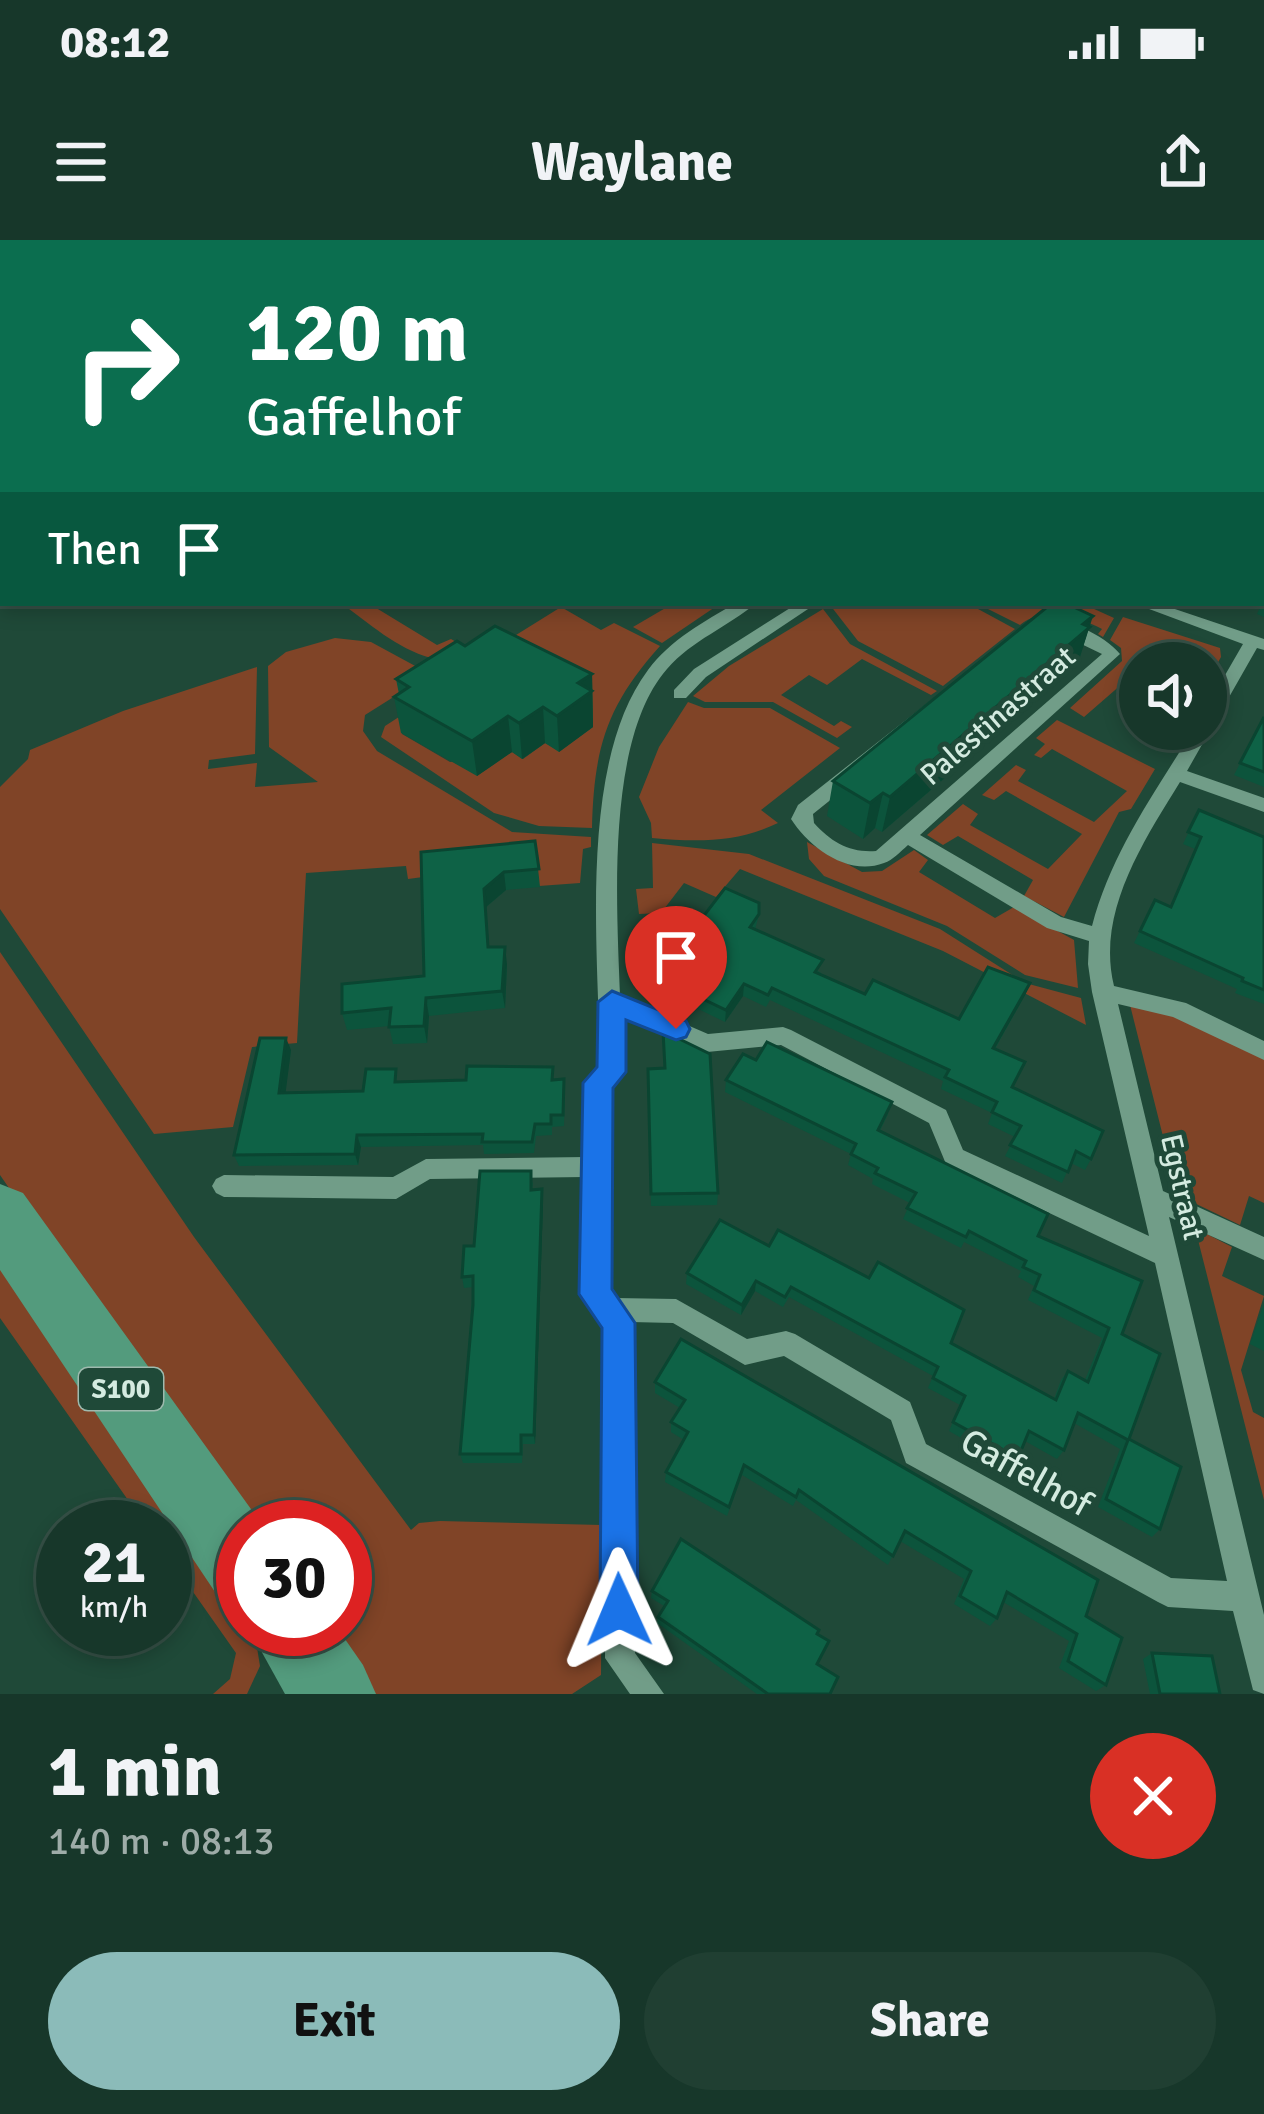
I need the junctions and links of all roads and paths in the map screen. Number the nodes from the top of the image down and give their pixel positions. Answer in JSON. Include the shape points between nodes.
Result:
{"nodes":[{"id":1,"x":743,"y":606,"type":"edge"},
{"id":2,"x":804,"y":606,"type":"edge"},
{"id":3,"x":1150,"y":606,"type":"edge"},
{"id":4,"x":720,"y":620,"type":"junction"},
{"id":5,"x":751,"y":638,"type":"junction"},
{"id":6,"x":1258,"y":643,"type":"edge"},
{"id":7,"x":1227,"y":691,"type":"edge"},
{"id":8,"x":680,"y":694,"type":"dead end"},
{"id":9,"x":1190,"y":750,"type":"edge"},
{"id":10,"x":1177,"y":774,"type":"junction"},
{"id":11,"x":1264,"y":805,"type":"edge"},
{"id":12,"x":908,"y":836,"type":"junction"},
{"id":13,"x":1098,"y":936,"type":"junction"},
{"id":14,"x":1102,"y":992,"type":"junction"},
{"id":15,"x":612,"y":1002,"type":"junction"},
{"id":16,"x":1264,"y":1051,"type":"edge"},
{"id":17,"x":596,"y":1167,"type":"junction"},
{"id":18,"x":224,"y":1186,"type":"dead end"},
{"id":19,"x":1150,"y":1197,"type":"junction"},
{"id":20,"x":0,"y":1214,"type":"edge"},
{"id":21,"x":1264,"y":1249,"type":"edge"},
{"id":22,"x":1163,"y":1255,"type":"junction"},
{"id":23,"x":609,"y":1310,"type":"junction"},
{"id":24,"x":216,"y":1525,"type":"edge"},
{"id":25,"x":1244,"y":1597,"type":"junction"},
{"id":26,"x":1260,"y":1647,"type":"edge"},
{"id":27,"x":308,"y":1656,"type":"edge"},
{"id":28,"x":1264,"y":1679,"type":"edge"},
{"id":29,"x":334,"y":1694,"type":"edge"},
{"id":30,"x":649,"y":1694,"type":"edge"}],
"edges":[{"from":1,"to":4,"type":"street"},
{"from":2,"to":5,"type":"street"},
{"from":3,"to":6,"type":"street"},
{"from":4,"to":5,"type":"street"},
{"from":4,"to":15,"type":"street","via":[[652,676],[625,729],[610,833]]},
{"from":5,"to":8,"type":"street"},
{"from":6,"to":7,"type":"street","name":"Egstraat"},
{"from":9,"to":10,"type":"street","name":"Egstraat"},
{"from":10,"to":11,"type":"street"},
{"from":10,"to":13,"type":"street","name":"Egstraat","via":[[1112,888]]},
{"from":12,"to":12,"type":"street","name":"Palestinastraat","via":[[1107,662],[1110,649],[1055,621],[1034,624],[801,819],[806,830],[869,862]]},
{"from":12,"to":13,"type":"street","via":[[1054,922]]},
{"from":13,"to":14,"type":"street","name":"Egstraat"},
{"from":14,"to":16,"type":"street","via":[[1178,1009]]},
{"from":14,"to":19,"type":"street","name":"Egstraat"},
{"from":15,"to":17,"type":"street","via":[[611,1072],[598,1083]]},
{"from":15,"to":22,"type":"street","via":[[707,1042],[783,1036],[938,1117],[955,1157]]},
{"from":17,"to":18,"type":"street","via":[[426,1169],[396,1188]]},
{"from":17,"to":23,"type":"street","via":[[596,1294]]},
{"from":19,"to":21,"type":"street"},
{"from":19,"to":22,"type":"street","name":"Egstraat"},
{"from":20,"to":24,"type":"main road","number":"S100"},
{"from":22,"to":25,"type":"street","name":"Egstraat"},
{"from":23,"to":25,"type":"street","name":"Gaffelhof","via":[[676,1312],[746,1352],[786,1343],[902,1411],[916,1453],[1168,1592]]},
{"from":23,"to":30,"type":"street","via":[[618,1323],[620,1658]]},
{"from":25,"to":26,"type":"street","name":"Egstraat"},
{"from":26,"to":28,"type":"street","name":"Egstraat"},
{"from":27,"to":29,"type":"main road"}]}
